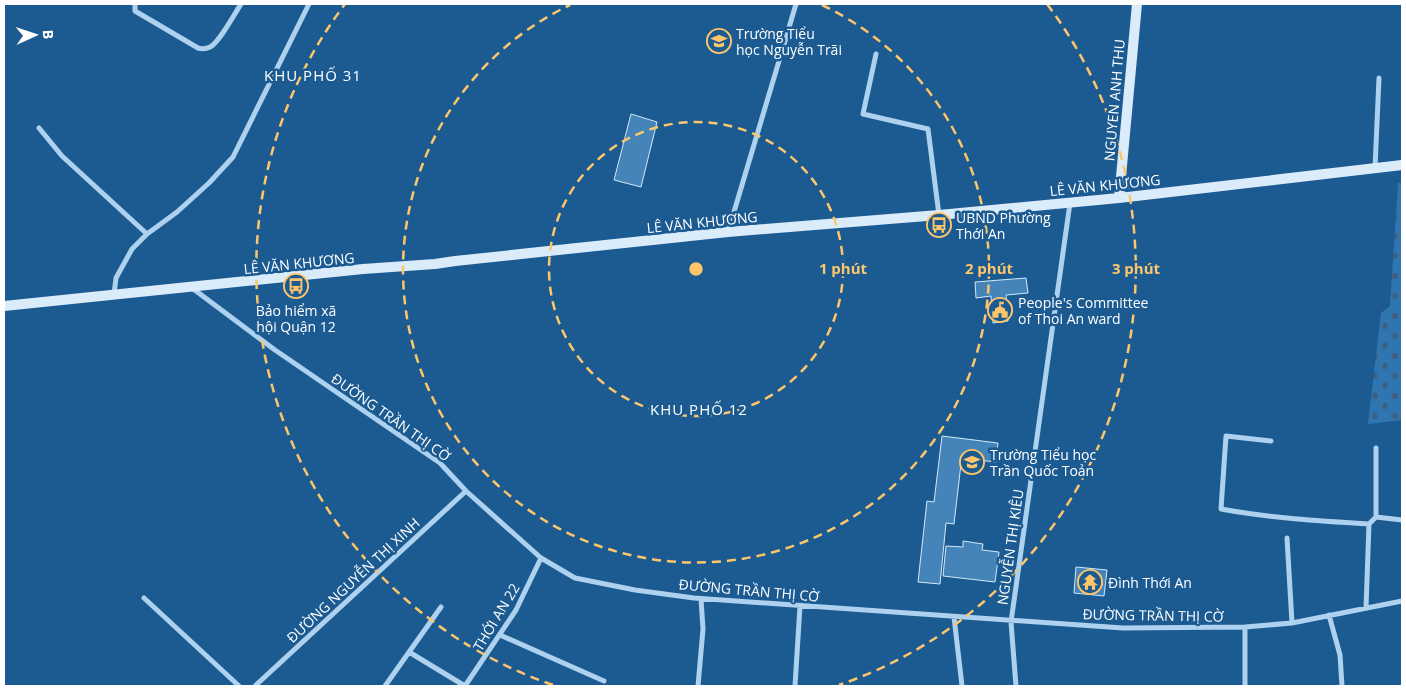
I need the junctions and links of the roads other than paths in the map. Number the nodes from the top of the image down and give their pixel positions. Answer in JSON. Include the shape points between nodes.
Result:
{"nodes":[{"id":1,"x":135,"y":4,"type":"edge"},
{"id":2,"x":242,"y":4,"type":"edge"},
{"id":3,"x":309,"y":4,"type":"edge"},
{"id":4,"x":796,"y":4,"type":"edge"},
{"id":5,"x":1137,"y":4,"type":"edge"},
{"id":6,"x":876,"y":54,"type":"dead end"},
{"id":7,"x":1379,"y":78,"type":"dead end"},
{"id":8,"x":39,"y":128,"type":"dead end"},
{"id":9,"x":1402,"y":165,"type":"edge"},
{"id":10,"x":1374,"y":168,"type":"junction"},
{"id":11,"x":1119,"y":198,"type":"junction"},
{"id":12,"x":1070,"y":203,"type":"junction"},
{"id":13,"x":939,"y":216,"type":"junction"},
{"id":14,"x":728,"y":232,"type":"junction"},
{"id":15,"x":148,"y":234,"type":"junction"},
{"id":16,"x":192,"y":288,"type":"junction"},
{"id":17,"x":114,"y":294,"type":"junction"},
{"id":18,"x":4,"y":306,"type":"edge"},
{"id":19,"x":1271,"y":441,"type":"dead end"},
{"id":20,"x":1376,"y":448,"type":"dead end"},
{"id":21,"x":466,"y":491,"type":"junction"},
{"id":22,"x":1376,"y":517,"type":"junction"},
{"id":23,"x":1402,"y":520,"type":"edge"},
{"id":24,"x":1369,"y":524,"type":"junction"},
{"id":25,"x":1288,"y":538,"type":"dead end"},
{"id":26,"x":541,"y":558,"type":"junction"},
{"id":27,"x":144,"y":598,"type":"dead end"},
{"id":28,"x":701,"y":599,"type":"junction"},
{"id":29,"x":1402,"y":601,"type":"edge"},
{"id":30,"x":800,"y":606,"type":"junction"},
{"id":31,"x":441,"y":607,"type":"dead end"},
{"id":32,"x":1366,"y":608,"type":"junction"},
{"id":33,"x":1329,"y":616,"type":"junction"},
{"id":34,"x":954,"y":618,"type":"junction"},
{"id":35,"x":1011,"y":622,"type":"junction"},
{"id":36,"x":1292,"y":623,"type":"junction"},
{"id":37,"x":1245,"y":627,"type":"junction"},
{"id":38,"x":500,"y":635,"type":"junction"},
{"id":39,"x":409,"y":652,"type":"junction"},
{"id":40,"x":604,"y":681,"type":"dead end"},
{"id":41,"x":239,"y":686,"type":"edge"},
{"id":42,"x":255,"y":686,"type":"edge"},
{"id":43,"x":385,"y":686,"type":"edge"},
{"id":44,"x":465,"y":686,"type":"edge"},
{"id":45,"x":698,"y":686,"type":"edge"},
{"id":46,"x":795,"y":686,"type":"edge"},
{"id":47,"x":962,"y":686,"type":"edge"},
{"id":48,"x":1016,"y":686,"type":"edge"},
{"id":49,"x":1245,"y":686,"type":"edge"},
{"id":50,"x":1342,"y":686,"type":"edge"}],
"edges":[{"from":1,"to":2,"type":"street","via":[[135,11],[198,48],[207,49],[217,41]]},
{"from":3,"to":15,"type":"street","via":[[233,157],[177,212]]},
{"from":4,"to":14,"type":"street"},
{"from":5,"to":11,"type":"main road","name":"NGUYEN ANH THU"},
{"from":6,"to":13,"type":"street","via":[[863,114],[928,130]]},
{"from":7,"to":10,"type":"street"},
{"from":8,"to":15,"type":"street","via":[[62,156]]},
{"from":9,"to":10,"type":"main road","name":"LÊ VĂN KHƯƠNG"},
{"from":10,"to":11,"type":"main road","name":"LÊ VĂN KHƯƠNG"},
{"from":11,"to":12,"type":"main road","name":"LÊ VĂN KHƯƠNG"},
{"from":12,"to":13,"type":"main road","name":"LÊ VĂN KHƯƠNG"},
{"from":12,"to":35,"type":"street","name":"NGUYỄN THỊ KIÊU"},
{"from":13,"to":14,"type":"main road","name":"LÊ VĂN KHƯƠNG"},
{"from":14,"to":16,"type":"main road","name":"LÊ VĂN KHƯƠNG"},
{"from":15,"to":17,"type":"street","via":[[132,249],[121,267]]},
{"from":16,"to":17,"type":"main road","name":"LÊ VĂN KHƯƠNG"},
{"from":16,"to":21,"type":"street","name":"ĐƯỜNG TRẦN THỊ CỜ","via":[[440,463]]},
{"from":17,"to":18,"type":"main road","name":"LÊ VĂN KHƯƠNG"},
{"from":19,"to":24,"type":"street","via":[[1226,436],[1221,509],[1251,515]]},
{"from":20,"to":22,"type":"street"},
{"from":21,"to":26,"type":"street","name":"ĐƯỜNG TRẦN THỊ CỜ"},
{"from":21,"to":42,"type":"street","name":"ĐƯỜNG NGUYỄN THỊ XINH"},
{"from":22,"to":23,"type":"street"},
{"from":22,"to":24,"type":"street"},
{"from":24,"to":32,"type":"street"},
{"from":25,"to":36,"type":"street"},
{"from":26,"to":28,"type":"street","name":"ĐƯỜNG TRẦN THỊ CỜ","via":[[575,578]]},
{"from":26,"to":38,"type":"street","name":"THỚI AN 22"},
{"from":27,"to":41,"type":"street"},
{"from":28,"to":30,"type":"street","name":"ĐƯỜNG TRẦN THỊ CỜ"},
{"from":28,"to":45,"type":"street","via":[[703,629]]},
{"from":29,"to":32,"type":"street","name":"ĐƯỜNG TRẦN THỊ CỜ"},
{"from":30,"to":34,"type":"street","name":"ĐƯỜNG TRẦN THỊ CỜ"},
{"from":30,"to":46,"type":"street"},
{"from":31,"to":39,"type":"street"},
{"from":32,"to":33,"type":"street","name":"ĐƯỜNG TRẦN THỊ CỜ"},
{"from":33,"to":36,"type":"street","name":"ĐƯỜNG TRẦN THỊ CỜ"},
{"from":33,"to":50,"type":"street","via":[[1340,655]]},
{"from":34,"to":35,"type":"street","name":"ĐƯỜNG TRẦN THỊ CỜ"},
{"from":34,"to":47,"type":"street"},
{"from":35,"to":37,"type":"street","name":"ĐƯỜNG TRẦN THỊ CỜ","via":[[1123,628]]},
{"from":35,"to":48,"type":"street","name":"NGUYỄN THỊ KIÊU"},
{"from":36,"to":37,"type":"street","name":"ĐƯỜNG TRẦN THỊ CỜ"},
{"from":37,"to":49,"type":"street"},
{"from":38,"to":40,"type":"street"},
{"from":38,"to":44,"type":"street","name":"THỚI AN 22"},
{"from":39,"to":43,"type":"street"},
{"from":39,"to":44,"type":"street"}]}
